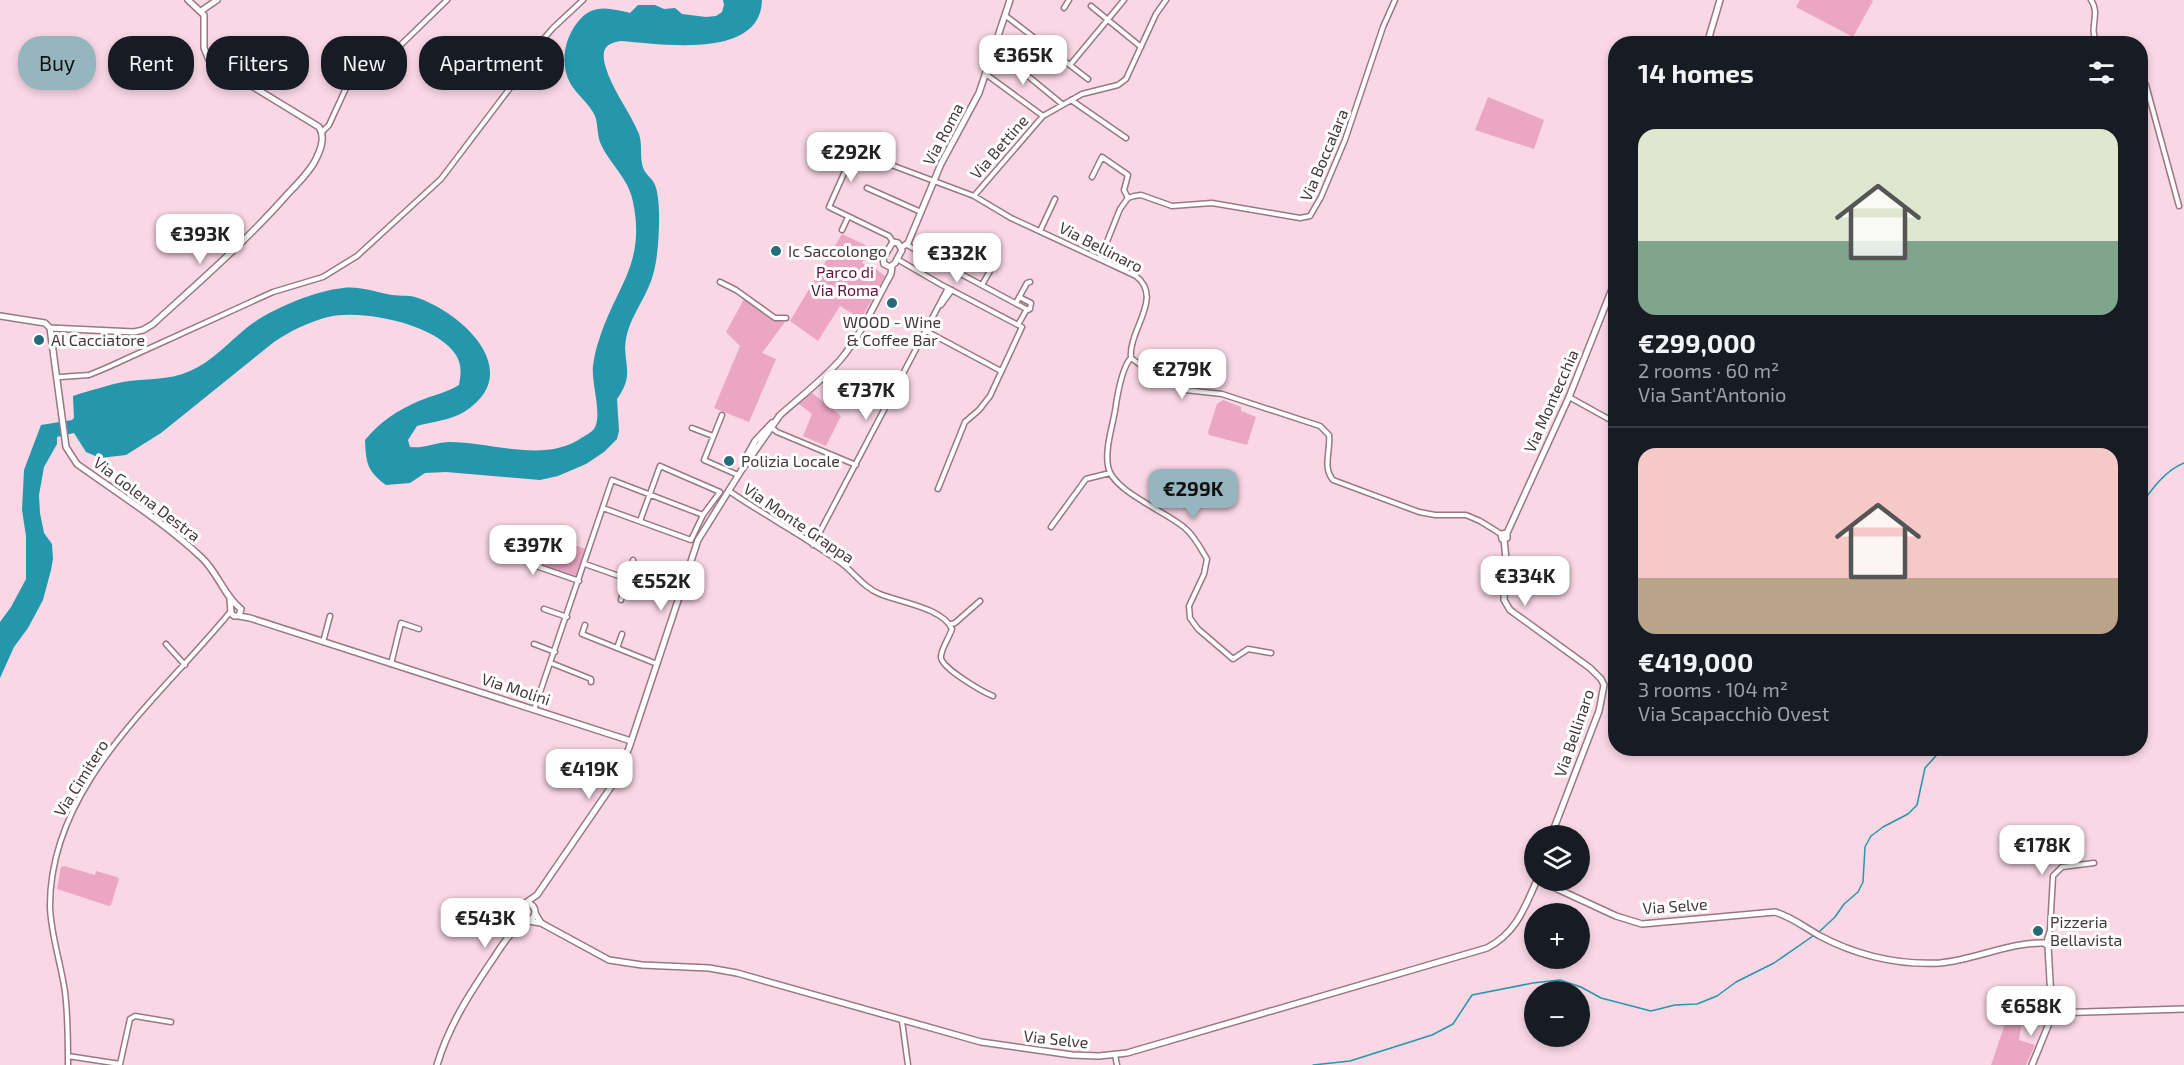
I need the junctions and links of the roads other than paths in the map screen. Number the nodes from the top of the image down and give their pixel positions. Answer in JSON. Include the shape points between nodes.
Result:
{"nodes":[{"id":1,"x":188,"y":0,"type":"edge"},
{"id":2,"x":217,"y":0,"type":"edge"},
{"id":3,"x":447,"y":0,"type":"edge"},
{"id":4,"x":584,"y":0,"type":"edge"},
{"id":5,"x":1010,"y":0,"type":"edge"},
{"id":6,"x":1069,"y":0,"type":"edge"},
{"id":7,"x":1124,"y":0,"type":"edge"},
{"id":8,"x":1166,"y":0,"type":"edge"},
{"id":9,"x":1395,"y":0,"type":"edge"},
{"id":10,"x":1720,"y":0,"type":"edge"},
{"id":11,"x":2091,"y":0,"type":"edge"},
{"id":12,"x":1091,"y":6,"type":"dead end"},
{"id":13,"x":1064,"y":8,"type":"dead end"},
{"id":14,"x":201,"y":11,"type":"junction"},
{"id":15,"x":1006,"y":16,"type":"junction"},
{"id":16,"x":1107,"y":19,"type":"junction"},
{"id":17,"x":1709,"y":36,"type":"edge"},
{"id":18,"x":2094,"y":36,"type":"edge"},
{"id":19,"x":1141,"y":47,"type":"junction"},
{"id":20,"x":995,"y":49,"type":"junction"},
{"id":21,"x":1070,"y":65,"type":"junction"},
{"id":22,"x":987,"y":75,"type":"junction"},
{"id":23,"x":1088,"y":79,"type":"dead end"},
{"id":24,"x":2148,"y":92,"type":"edge"},
{"id":25,"x":1070,"y":99,"type":"junction"},
{"id":26,"x":1062,"y":104,"type":"junction"},
{"id":27,"x":1043,"y":116,"type":"junction"},
{"id":28,"x":322,"y":132,"type":"junction"},
{"id":29,"x":1126,"y":138,"type":"dead end"},
{"id":30,"x":1092,"y":177,"type":"dead end"},
{"id":31,"x":934,"y":182,"type":"junction"},
{"id":32,"x":867,"y":188,"type":"dead end"},
{"id":33,"x":974,"y":196,"type":"junction"},
{"id":34,"x":1128,"y":198,"type":"junction"},
{"id":35,"x":1055,"y":199,"type":"dead end"},
{"id":36,"x":2179,"y":206,"type":"dead end"},
{"id":37,"x":922,"y":212,"type":"junction"},
{"id":38,"x":848,"y":217,"type":"junction"},
{"id":39,"x":842,"y":230,"type":"dead end"},
{"id":40,"x":1040,"y":231,"type":"junction"},
{"id":41,"x":893,"y":242,"type":"junction"},
{"id":42,"x":904,"y":246,"type":"junction"},
{"id":43,"x":1100,"y":259,"type":"junction"},
{"id":44,"x":899,"y":260,"type":"junction"},
{"id":45,"x":995,"y":262,"type":"dead end"},
{"id":46,"x":892,"y":266,"type":"junction"},
{"id":47,"x":720,"y":282,"type":"dead end"},
{"id":48,"x":1030,"y":282,"type":"dead end"},
{"id":49,"x":940,"y":284,"type":"junction"},
{"id":50,"x":982,"y":285,"type":"junction"},
{"id":51,"x":950,"y":289,"type":"junction"},
{"id":52,"x":944,"y":294,"type":"junction"},
{"id":53,"x":1019,"y":297,"type":"junction"},
{"id":54,"x":1608,"y":299,"type":"edge"},
{"id":55,"x":1016,"y":303,"type":"junction"},
{"id":56,"x":939,"y":308,"type":"junction"},
{"id":57,"x":1027,"y":309,"type":"junction"},
{"id":58,"x":0,"y":316,"type":"edge"},
{"id":59,"x":786,"y":318,"type":"dead end"},
{"id":60,"x":1018,"y":323,"type":"junction"},
{"id":61,"x":50,"y":328,"type":"junction"},
{"id":62,"x":926,"y":331,"type":"junction"},
{"id":63,"x":1131,"y":358,"type":"junction"},
{"id":64,"x":1001,"y":371,"type":"junction"},
{"id":65,"x":60,"y":377,"type":"dead end"},
{"id":66,"x":1569,"y":397,"type":"junction"},
{"id":67,"x":722,"y":415,"type":"dead end"},
{"id":68,"x":780,"y":415,"type":"junction"},
{"id":69,"x":1608,"y":419,"type":"edge"},
{"id":70,"x":771,"y":427,"type":"junction"},
{"id":71,"x":692,"y":428,"type":"dead end"},
{"id":72,"x":713,"y":436,"type":"junction"},
{"id":73,"x":856,"y":465,"type":"junction"},
{"id":74,"x":739,"y":473,"type":"junction"},
{"id":75,"x":1110,"y":473,"type":"junction"},
{"id":76,"x":938,"y":489,"type":"dead end"},
{"id":77,"x":729,"y":491,"type":"junction"},
{"id":78,"x":650,"y":493,"type":"junction"},
{"id":79,"x":716,"y":504,"type":"junction"},
{"id":80,"x":603,"y":508,"type":"junction"},
{"id":81,"x":703,"y":515,"type":"junction"},
{"id":82,"x":640,"y":521,"type":"junction"},
{"id":83,"x":696,"y":527,"type":"junction"},
{"id":84,"x":1051,"y":527,"type":"dead end"},
{"id":85,"x":703,"y":531,"type":"junction"},
{"id":86,"x":1504,"y":535,"type":"junction"},
{"id":87,"x":549,"y":537,"type":"dead end"},
{"id":88,"x":813,"y":545,"type":"junction"},
{"id":89,"x":633,"y":560,"type":"dead end"},
{"id":90,"x":585,"y":564,"type":"junction"},
{"id":91,"x":627,"y":579,"type":"junction"},
{"id":92,"x":579,"y":581,"type":"junction"},
{"id":93,"x":678,"y":597,"type":"junction"},
{"id":94,"x":621,"y":600,"type":"dead end"},
{"id":95,"x":980,"y":601,"type":"dead end"},
{"id":96,"x":544,"y":609,"type":"dead end"},
{"id":97,"x":236,"y":612,"type":"junction"},
{"id":98,"x":330,"y":616,"type":"dead end"},
{"id":99,"x":567,"y":617,"type":"junction"},
{"id":100,"x":950,"y":624,"type":"junction"},
{"id":101,"x":585,"y":625,"type":"dead end"},
{"id":102,"x":419,"y":629,"type":"dead end"},
{"id":103,"x":622,"y":634,"type":"dead end"},
{"id":104,"x":323,"y":642,"type":"junction"},
{"id":105,"x":166,"y":644,"type":"dead end"},
{"id":106,"x":534,"y":645,"type":"dead end"},
{"id":107,"x":617,"y":648,"type":"junction"},
{"id":108,"x":555,"y":652,"type":"junction"},
{"id":109,"x":1271,"y":653,"type":"dead end"},
{"id":110,"x":551,"y":663,"type":"junction"},
{"id":111,"x":391,"y":664,"type":"junction"},
{"id":112,"x":657,"y":664,"type":"junction"},
{"id":113,"x":185,"y":665,"type":"junction"},
{"id":114,"x":591,"y":682,"type":"dead end"},
{"id":115,"x":993,"y":696,"type":"dead end"},
{"id":116,"x":534,"y":710,"type":"junction"},
{"id":117,"x":632,"y":741,"type":"junction"},
{"id":118,"x":1555,"y":825,"type":"edge"},
{"id":119,"x":2094,"y":863,"type":"dead end"},
{"id":120,"x":1532,"y":891,"type":"edge"},
{"id":121,"x":1563,"y":891,"type":"edge"},
{"id":122,"x":537,"y":895,"type":"junction"},
{"id":123,"x":525,"y":903,"type":"junction"},
{"id":124,"x":534,"y":911,"type":"junction"},
{"id":125,"x":517,"y":913,"type":"junction"},
{"id":126,"x":527,"y":921,"type":"junction"},
{"id":127,"x":541,"y":923,"type":"junction"},
{"id":128,"x":512,"y":932,"type":"junction"},
{"id":129,"x":2046,"y":943,"type":"junction"},
{"id":130,"x":2184,"y":1009,"type":"edge"},
{"id":131,"x":2052,"y":1013,"type":"junction"},
{"id":132,"x":902,"y":1021,"type":"junction"},
{"id":133,"x":171,"y":1022,"type":"dead end"},
{"id":134,"x":1115,"y":1055,"type":"junction"},
{"id":135,"x":68,"y":1056,"type":"junction"},
{"id":136,"x":68,"y":1065,"type":"edge"},
{"id":137,"x":436,"y":1065,"type":"edge"},
{"id":138,"x":908,"y":1065,"type":"edge"},
{"id":139,"x":1117,"y":1065,"type":"edge"},
{"id":140,"x":2032,"y":1065,"type":"edge"}],
"edges":[{"from":1,"to":14,"type":"street"},
{"from":2,"to":14,"type":"street"},
{"from":3,"to":28,"type":"street","via":[[378,67],[346,88]]},
{"from":4,"to":65,"type":"street","via":[[539,44],[441,178],[350,261],[323,277],[273,292],[89,375]]},
{"from":5,"to":15,"type":"street","name":"Via Roma"},
{"from":6,"to":13,"type":"street"},
{"from":7,"to":16,"type":"street"},
{"from":8,"to":19,"type":"street","name":"Via Bettine"},
{"from":9,"to":34,"type":"street","name":"Via Boccalara","via":[[1345,140],[1310,216],[1300,218],[1212,203],[1172,206],[1141,195]]},
{"from":10,"to":17,"type":"street"},
{"from":11,"to":18,"type":"street","via":[[2096,14]]},
{"from":12,"to":16,"type":"street"},
{"from":14,"to":28,"type":"street","via":[[204,48],[209,60]]},
{"from":15,"to":20,"type":"street","name":"Via Roma"},
{"from":15,"to":21,"type":"street"},
{"from":16,"to":19,"type":"street"},
{"from":16,"to":21,"type":"street"},
{"from":19,"to":25,"type":"street","name":"Via Bettine","via":[[1124,82]]},
{"from":20,"to":22,"type":"street","name":"Via Roma"},
{"from":20,"to":26,"type":"street"},
{"from":21,"to":23,"type":"street"},
{"from":22,"to":27,"type":"street"},
{"from":22,"to":31,"type":"street","name":"Via Roma"},
{"from":24,"to":36,"type":"street"},
{"from":25,"to":26,"type":"street","name":"Via Bettine"},
{"from":25,"to":29,"type":"street"},
{"from":26,"to":27,"type":"street","name":"Via Bettine"},
{"from":27,"to":33,"type":"street","name":"Via Bettine"},
{"from":28,"to":61,"type":"street","via":[[322,142],[310,168],[276,207],[153,324],[134,332]]},
{"from":30,"to":34,"type":"street","via":[[1102,157],[1128,174],[1124,190]]},
{"from":31,"to":33,"type":"street","name":"Via Bellinaro"},
{"from":31,"to":37,"type":"street","name":"Via Roma"},
{"from":31,"to":38,"type":"street","name":"Via Bellinaro","via":[[854,151],[829,207]]},
{"from":32,"to":37,"type":"street"},
{"from":33,"to":40,"type":"street","name":"Via Bellinaro"},
{"from":34,"to":43,"type":"street"},
{"from":35,"to":40,"type":"street"},
{"from":37,"to":42,"type":"street","name":"Via Roma"},
{"from":38,"to":39,"type":"street"},
{"from":38,"to":41,"type":"street","via":[[889,236]]},
{"from":40,"to":43,"type":"street","name":"Via Bellinaro"},
{"from":41,"to":42,"type":"street"},
{"from":41,"to":46,"type":"street","via":[[882,258],[884,264]]},
{"from":42,"to":44,"type":"street","name":"Via Roma"},
{"from":42,"to":50,"type":"street"},
{"from":43,"to":63,"type":"street","name":"Via Bellinaro","via":[[1136,276],[1148,292],[1132,341]]},
{"from":44,"to":46,"type":"street","name":"Via Roma"},
{"from":44,"to":49,"type":"street"},
{"from":45,"to":50,"type":"street"},
{"from":46,"to":68,"type":"street","via":[[843,356]]},
{"from":47,"to":59,"type":"street","via":[[775,318]]},
{"from":48,"to":53,"type":"street"},
{"from":49,"to":51,"type":"street"},
{"from":49,"to":52,"type":"street"},
{"from":50,"to":55,"type":"street"},
{"from":51,"to":52,"type":"street"},
{"from":51,"to":56,"type":"street"},
{"from":51,"to":60,"type":"street"},
{"from":52,"to":56,"type":"street"},
{"from":53,"to":55,"type":"street"},
{"from":53,"to":57,"type":"street","via":[[1032,304]]},
{"from":54,"to":66,"type":"street","name":"Via Montecchia"},
{"from":55,"to":57,"type":"street"},
{"from":56,"to":62,"type":"street"},
{"from":57,"to":60,"type":"street"},
{"from":58,"to":61,"type":"street","via":[[45,323]]},
{"from":60,"to":64,"type":"street","via":[[1022,330]]},
{"from":61,"to":97,"type":"street","name":"Via Golena Destra","via":[[64,438],[70,457],[191,548],[207,563]]},
{"from":62,"to":64,"type":"street"},
{"from":62,"to":73,"type":"street"},
{"from":63,"to":75,"type":"street","via":[[1115,409],[1108,454]]},
{"from":63,"to":86,"type":"street","via":[[1185,390],[1222,394],[1320,426],[1329,435],[1329,476],[1338,483],[1419,512],[1466,515]]},
{"from":64,"to":76,"type":"street","via":[[990,396],[965,422]]},
{"from":66,"to":69,"type":"street"},
{"from":66,"to":86,"type":"street","name":"Via Montecchia"},
{"from":67,"to":72,"type":"street"},
{"from":68,"to":70,"type":"street"},
{"from":68,"to":74,"type":"street","via":[[755,441]]},
{"from":70,"to":73,"type":"street"},
{"from":70,"to":74,"type":"street"},
{"from":71,"to":72,"type":"street"},
{"from":72,"to":74,"type":"street","via":[[704,460]]},
{"from":73,"to":88,"type":"street"},
{"from":74,"to":77,"type":"street"},
{"from":75,"to":84,"type":"street","via":[[1086,479]]},
{"from":75,"to":109,"type":"street","via":[[1132,494],[1185,528],[1207,559],[1190,606],[1192,623],[1233,659],[1248,649]]},
{"from":77,"to":79,"type":"street"},
{"from":77,"to":88,"type":"street","name":"Via Monte Grappa"},
{"from":78,"to":79,"type":"street","via":[[660,466],[719,490]]},
{"from":78,"to":80,"type":"street","via":[[612,480]]},
{"from":78,"to":81,"type":"street"},
{"from":78,"to":82,"type":"street"},
{"from":79,"to":81,"type":"street"},
{"from":79,"to":85,"type":"street"},
{"from":80,"to":82,"type":"street"},
{"from":80,"to":90,"type":"street"},
{"from":81,"to":83,"type":"street"},
{"from":82,"to":83,"type":"street","via":[[691,540]]},
{"from":83,"to":85,"type":"street"},
{"from":85,"to":93,"type":"street"},
{"from":86,"to":118,"type":"street","name":"Via Bellinaro","via":[[1507,606],[1590,668],[1604,685],[1599,711]]},
{"from":87,"to":92,"type":"street","via":[[539,567]]},
{"from":88,"to":100,"type":"street","name":"Via Monte Grappa","via":[[839,561],[867,588],[936,614]]},
{"from":89,"to":91,"type":"street"},
{"from":90,"to":91,"type":"street"},
{"from":90,"to":92,"type":"street"},
{"from":91,"to":93,"type":"street"},
{"from":91,"to":94,"type":"street"},
{"from":92,"to":99,"type":"street"},
{"from":93,"to":112,"type":"street"},
{"from":95,"to":100,"type":"street"},
{"from":96,"to":99,"type":"street"},
{"from":97,"to":104,"type":"street","name":"Via Molini"},
{"from":97,"to":113,"type":"street","name":"Via Cimitero","via":[[223,621]]},
{"from":98,"to":104,"type":"street"},
{"from":99,"to":108,"type":"street"},
{"from":100,"to":115,"type":"street","via":[[952,629],[940,657],[942,663]]},
{"from":101,"to":107,"type":"street","via":[[582,634]]},
{"from":102,"to":111,"type":"street","via":[[401,623]]},
{"from":103,"to":107,"type":"street"},
{"from":104,"to":111,"type":"street","name":"Via Molini"},
{"from":105,"to":113,"type":"street"},
{"from":106,"to":108,"type":"street"},
{"from":107,"to":112,"type":"street"},
{"from":108,"to":110,"type":"street"},
{"from":110,"to":114,"type":"street"},
{"from":110,"to":116,"type":"street"},
{"from":111,"to":116,"type":"street","name":"Via Molini"},
{"from":112,"to":117,"type":"street"},
{"from":113,"to":135,"type":"street","name":"Via Cimitero","via":[[131,723],[78,799],[63,831],[50,906],[65,993]]},
{"from":116,"to":117,"type":"street","name":"Via Molini"},
{"from":117,"to":122,"type":"street","via":[[613,784]]},
{"from":119,"to":129,"type":"street","via":[[2062,867],[2053,876]]},
{"from":120,"to":134,"type":"street","name":"Via Selve","via":[[1512,929],[1487,948]]},
{"from":121,"to":129,"type":"street","name":"Via Selve","via":[[1632,922],[1651,924],[1767,911],[1787,915],[1837,944],[1868,955],[1911,962],[1950,962],[2030,943]]},
{"from":122,"to":123,"type":"street"},
{"from":122,"to":124,"type":"street"},
{"from":123,"to":124,"type":"street"},
{"from":123,"to":125,"type":"street"},
{"from":124,"to":126,"type":"street","via":[[533,918]]},
{"from":124,"to":127,"type":"street"},
{"from":125,"to":126,"type":"street"},
{"from":125,"to":128,"type":"street"},
{"from":126,"to":127,"type":"street","name":"Via Selve"},
{"from":126,"to":128,"type":"street"},
{"from":127,"to":132,"type":"street","name":"Via Selve","via":[[609,960],[737,973]]},
{"from":128,"to":137,"type":"street","via":[[460,1008]]},
{"from":129,"to":131,"type":"street"},
{"from":130,"to":131,"type":"street"},
{"from":131,"to":140,"type":"street"},
{"from":132,"to":134,"type":"street","name":"Via Selve","via":[[1009,1047],[1072,1055]]},
{"from":132,"to":138,"type":"street"},
{"from":133,"to":135,"type":"street","via":[[135,1016],[130,1019],[120,1064]]},
{"from":134,"to":139,"type":"street"},
{"from":135,"to":136,"type":"street","name":"Via Cimitero"}]}
